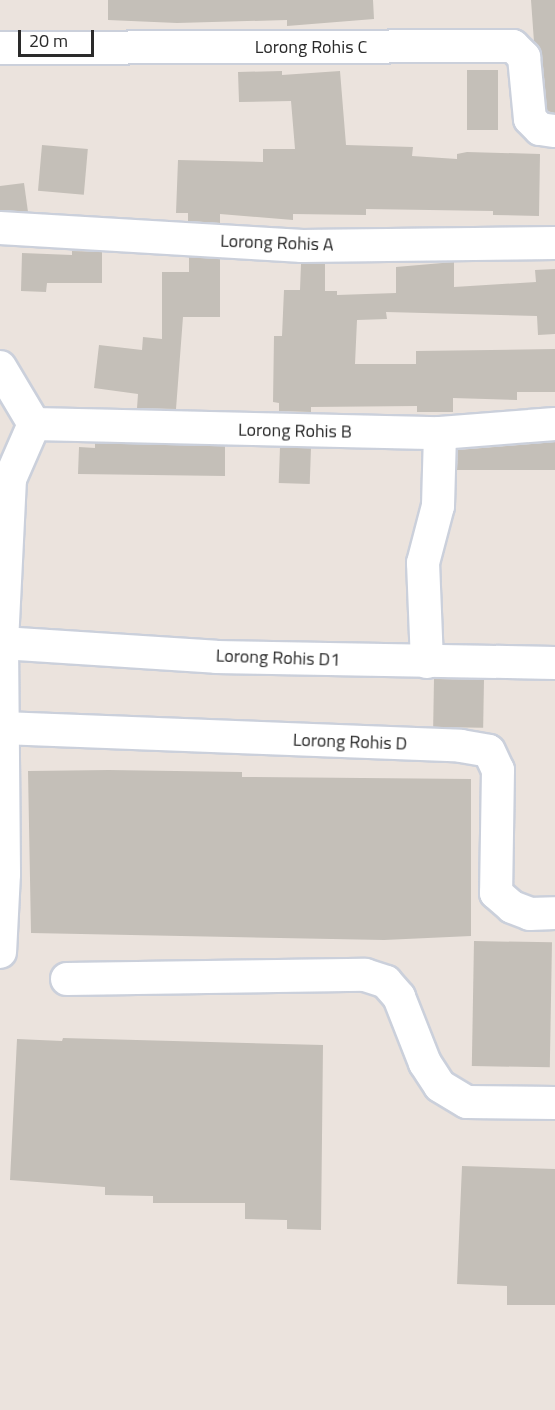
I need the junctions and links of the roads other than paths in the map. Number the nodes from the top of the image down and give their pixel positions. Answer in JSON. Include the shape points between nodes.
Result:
{"nodes":[{"id":1,"x":0,"y":48,"type":"edge"},
{"id":2,"x":555,"y":131,"type":"edge"},
{"id":3,"x":0,"y":228,"type":"edge"},
{"id":4,"x":555,"y":243,"type":"edge"},
{"id":5,"x":0,"y":367,"type":"edge"},
{"id":6,"x":34,"y":424,"type":"junction"},
{"id":7,"x":555,"y":424,"type":"edge"},
{"id":8,"x":440,"y":432,"type":"junction"},
{"id":9,"x":2,"y":643,"type":"junction"},
{"id":10,"x":428,"y":662,"type":"junction"},
{"id":11,"x":555,"y":663,"type":"edge"},
{"id":12,"x":2,"y":728,"type":"junction"},
{"id":13,"x":2,"y":872,"type":"edge"},
{"id":14,"x":555,"y":913,"type":"edge"},
{"id":15,"x":0,"y":952,"type":"edge"},
{"id":16,"x":67,"y":979,"type":"dead end"},
{"id":17,"x":555,"y":1103,"type":"edge"}],
"edges":[{"from":1,"to":2,"type":"street","name":"Lorong Rohis C","via":[[513,46],[524,57],[530,119],[540,129]]},
{"from":3,"to":4,"type":"street","name":"Lorong Rohis A","via":[[302,246]]},
{"from":5,"to":6,"type":"street"},
{"from":6,"to":8,"type":"street","name":"Lorong Rohis B"},
{"from":6,"to":9,"type":"street","via":[[10,479]]},
{"from":7,"to":8,"type":"street","name":"Lorong Rohis B"},
{"from":8,"to":10,"type":"street","via":[[438,506],[423,563]]},
{"from":9,"to":10,"type":"street","name":"Lorong Rohis D1","via":[[216,657]]},
{"from":9,"to":12,"type":"street"},
{"from":10,"to":11,"type":"street","name":"Lorong Rohis D1"},
{"from":12,"to":13,"type":"street"},
{"from":12,"to":14,"type":"street","name":"Lorong Rohis D","via":[[461,746],[489,751],[498,770],[496,893],[512,907],[530,914]]},
{"from":13,"to":15,"type":"street"},
{"from":16,"to":17,"type":"street","via":[[364,975],[386,982],[399,997],[425,1063],[440,1086],[467,1102]]}]}
